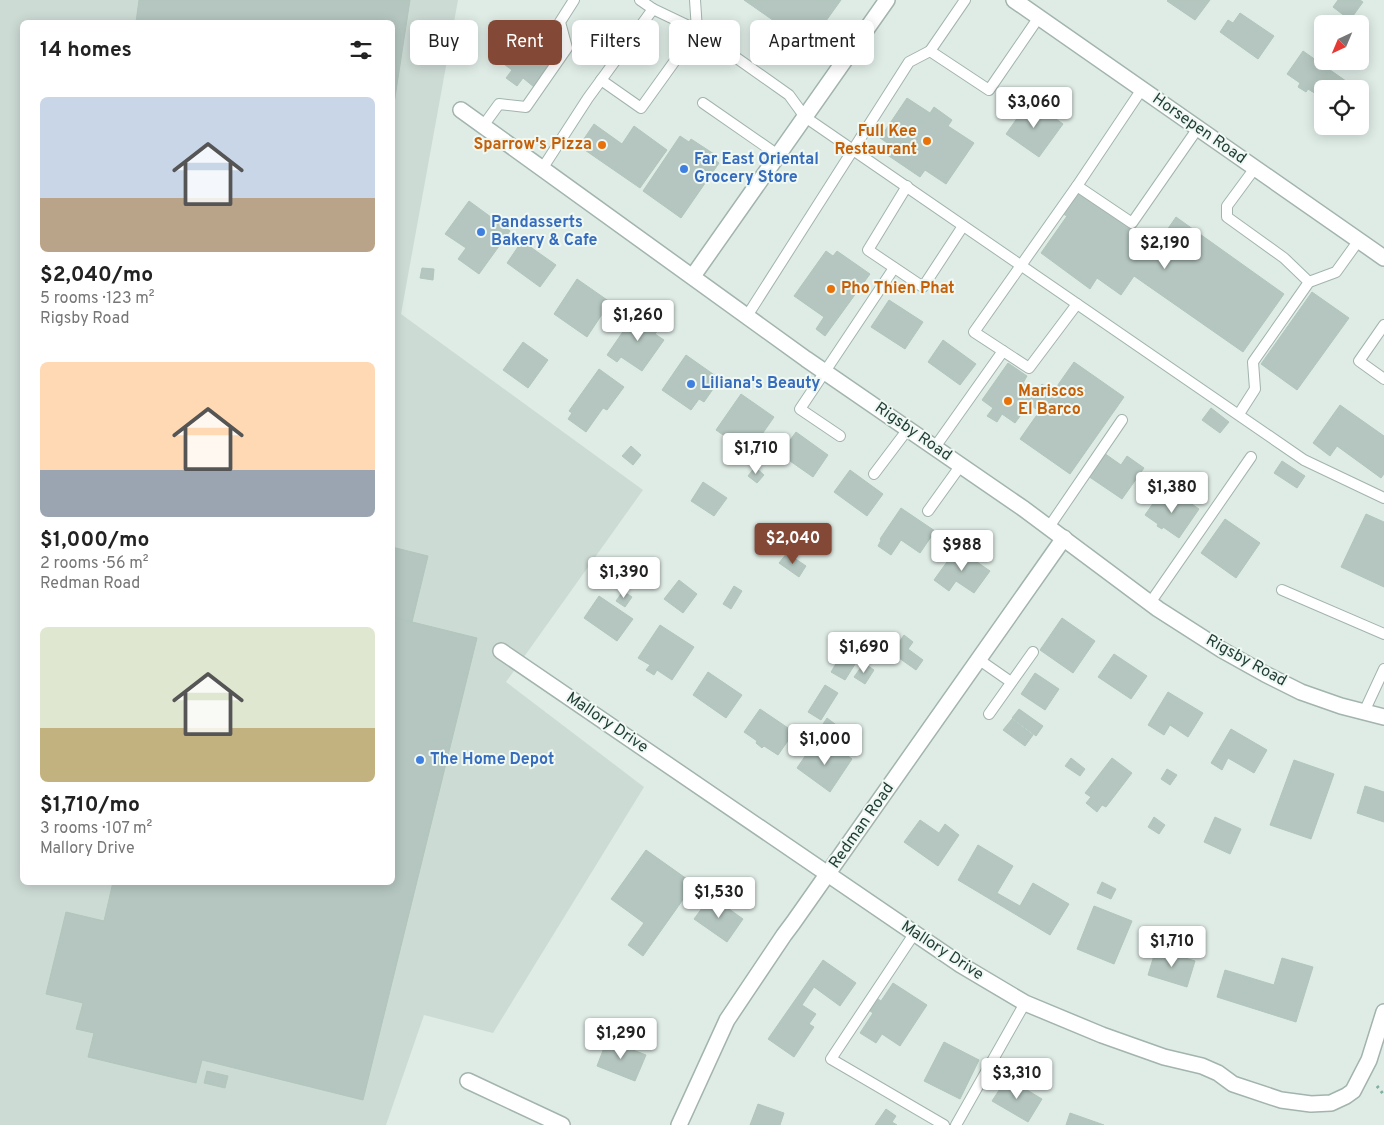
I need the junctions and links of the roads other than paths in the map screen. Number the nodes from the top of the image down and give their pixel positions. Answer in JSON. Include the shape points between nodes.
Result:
{"nodes":[{"id":1,"x":574,"y":0,"type":"edge"},
{"id":2,"x":640,"y":0,"type":"edge"},
{"id":3,"x":695,"y":0,"type":"edge"},
{"id":4,"x":887,"y":0,"type":"edge"},
{"id":5,"x":965,"y":0,"type":"edge"},
{"id":6,"x":1014,"y":0,"type":"edge"},
{"id":7,"x":653,"y":9,"type":"junction"},
{"id":8,"x":1039,"y":17,"type":"junction"},
{"id":9,"x":676,"y":20,"type":"edge"},
{"id":10,"x":696,"y":20,"type":"edge"},
{"id":11,"x":930,"y":51,"type":"junction"},
{"id":12,"x":740,"y":60,"type":"edge"},
{"id":13,"x":672,"y":65,"type":"edge"},
{"id":14,"x":602,"y":80,"type":"junction"},
{"id":15,"x":1142,"y":89,"type":"junction"},
{"id":16,"x":703,"y":103,"type":"dead end"},
{"id":17,"x":461,"y":110,"type":"dead end"},
{"id":18,"x":805,"y":117,"type":"junction"},
{"id":19,"x":483,"y":126,"type":"junction"},
{"id":20,"x":1198,"y":128,"type":"junction"},
{"id":21,"x":854,"y":151,"type":"junction"},
{"id":22,"x":778,"y":155,"type":"junction"},
{"id":23,"x":1255,"y":168,"type":"junction"},
{"id":24,"x":542,"y":169,"type":"junction"},
{"id":25,"x":907,"y":186,"type":"junction"},
{"id":26,"x":1077,"y":186,"type":"junction"},
{"id":27,"x":964,"y":226,"type":"junction"},
{"id":28,"x":1358,"y":240,"type":"junction"},
{"id":29,"x":1384,"y":258,"type":"edge"},
{"id":30,"x":1021,"y":265,"type":"junction"},
{"id":31,"x":894,"y":268,"type":"junction"},
{"id":32,"x":693,"y":276,"type":"junction"},
{"id":33,"x":1310,"y":282,"type":"junction"},
{"id":34,"x":1077,"y":304,"type":"junction"},
{"id":35,"x":747,"y":316,"type":"junction"},
{"id":36,"x":1384,"y":325,"type":"edge"},
{"id":37,"x":1003,"y":351,"type":"junction"},
{"id":38,"x":825,"y":372,"type":"junction"},
{"id":39,"x":1384,"y":379,"type":"edge"},
{"id":40,"x":1239,"y":414,"type":"junction"},
{"id":41,"x":1122,"y":420,"type":"dead end"},
{"id":42,"x":908,"y":429,"type":"junction"},
{"id":43,"x":840,"y":436,"type":"dead end"},
{"id":44,"x":935,"y":447,"type":"junction"},
{"id":45,"x":1252,"y":457,"type":"dead end"},
{"id":46,"x":961,"y":465,"type":"junction"},
{"id":47,"x":874,"y":474,"type":"dead end"},
{"id":48,"x":1384,"y":498,"type":"edge"},
{"id":49,"x":928,"y":511,"type":"dead end"},
{"id":50,"x":1049,"y":527,"type":"junction"},
{"id":51,"x":1064,"y":538,"type":"junction"},
{"id":52,"x":1282,"y":590,"type":"dead end"},
{"id":53,"x":1150,"y":603,"type":"junction"},
{"id":54,"x":1384,"y":634,"type":"edge"},
{"id":55,"x":501,"y":651,"type":"dead end"},
{"id":56,"x":1033,"y":652,"type":"dead end"},
{"id":57,"x":978,"y":659,"type":"junction"},
{"id":58,"x":1384,"y":670,"type":"edge"},
{"id":59,"x":1011,"y":682,"type":"junction"},
{"id":60,"x":1364,"y":712,"type":"junction"},
{"id":61,"x":988,"y":714,"type":"dead end"},
{"id":62,"x":1384,"y":717,"type":"edge"},
{"id":63,"x":827,"y":875,"type":"junction"},
{"id":64,"x":914,"y":934,"type":"junction"},
{"id":65,"x":1025,"y":1003,"type":"junction"},
{"id":66,"x":1384,"y":1012,"type":"edge"},
{"id":67,"x":468,"y":1081,"type":"dead end"},
{"id":68,"x":562,"y":1125,"type":"edge"},
{"id":69,"x":679,"y":1125,"type":"edge"},
{"id":70,"x":944,"y":1125,"type":"edge"},
{"id":71,"x":956,"y":1125,"type":"edge"}],
"edges":[{"from":1,"to":19,"type":"lane","via":[[560,22],[567,48],[526,107],[499,104]]},
{"from":2,"to":7,"type":"lane"},
{"from":3,"to":10,"type":"lane"},
{"from":4,"to":18,"type":"street"},
{"from":5,"to":11,"type":"lane"},
{"from":6,"to":8,"type":"street","name":"Horsepen Road"},
{"from":7,"to":9,"type":"lane"},
{"from":7,"to":14,"type":"lane"},
{"from":8,"to":11,"type":"lane","via":[[989,90]]},
{"from":8,"to":15,"type":"street","name":"Horsepen Road"},
{"from":11,"to":21,"type":"lane","via":[[909,62]]},
{"from":12,"to":18,"type":"lane","via":[[789,95]]},
{"from":13,"to":14,"type":"lane","via":[[641,108]]},
{"from":14,"to":24,"type":"lane"},
{"from":15,"to":20,"type":"street","name":"Horsepen Road"},
{"from":15,"to":26,"type":"lane"},
{"from":16,"to":22,"type":"lane"},
{"from":17,"to":19,"type":"street","name":"Rigsby Road"},
{"from":18,"to":21,"type":"lane"},
{"from":18,"to":22,"type":"street"},
{"from":19,"to":24,"type":"street","name":"Rigsby Road"},
{"from":20,"to":23,"type":"street","name":"Horsepen Road"},
{"from":20,"to":26,"type":"lane","via":[[1132,223]]},
{"from":21,"to":25,"type":"lane"},
{"from":21,"to":35,"type":"lane"},
{"from":22,"to":32,"type":"street"},
{"from":23,"to":28,"type":"street","name":"Horsepen Road"},
{"from":23,"to":33,"type":"lane","via":[[1227,206],[1227,217],[1284,258]]},
{"from":24,"to":32,"type":"street","name":"Rigsby Road"},
{"from":25,"to":27,"type":"lane"},
{"from":25,"to":31,"type":"lane","via":[[868,250]]},
{"from":26,"to":30,"type":"lane"},
{"from":27,"to":30,"type":"lane"},
{"from":27,"to":31,"type":"lane","via":[[923,287]]},
{"from":28,"to":29,"type":"street","name":"Horsepen Road"},
{"from":28,"to":33,"type":"lane","via":[[1336,272]]},
{"from":30,"to":34,"type":"lane"},
{"from":30,"to":37,"type":"lane","via":[[974,332]]},
{"from":31,"to":38,"type":"lane"},
{"from":32,"to":35,"type":"street","name":"Rigsby Road"},
{"from":33,"to":40,"type":"lane","via":[[1253,362],[1255,389]]},
{"from":34,"to":37,"type":"lane","via":[[1029,368]]},
{"from":34,"to":40,"type":"lane"},
{"from":35,"to":38,"type":"street","name":"Rigsby Road"},
{"from":36,"to":39,"type":"lane","via":[[1359,361]]},
{"from":37,"to":44,"type":"lane"},
{"from":38,"to":42,"type":"street","name":"Rigsby Road"},
{"from":38,"to":43,"type":"lane","via":[[800,409]]},
{"from":40,"to":48,"type":"lane","via":[[1304,460]]},
{"from":41,"to":50,"type":"lane"},
{"from":42,"to":44,"type":"street","name":"Rigsby Road"},
{"from":42,"to":47,"type":"lane"},
{"from":44,"to":46,"type":"street","name":"Rigsby Road"},
{"from":45,"to":53,"type":"lane"},
{"from":46,"to":49,"type":"lane"},
{"from":46,"to":50,"type":"street","name":"Rigsby Road"},
{"from":50,"to":51,"type":"street","name":"Rigsby Road"},
{"from":51,"to":53,"type":"street","name":"Rigsby Road"},
{"from":51,"to":57,"type":"street","name":"Redman Road"},
{"from":52,"to":54,"type":"lane"},
{"from":53,"to":60,"type":"street","name":"Rigsby Road","via":[[1265,674],[1301,692]]},
{"from":55,"to":63,"type":"street","name":"Mallory Drive"},
{"from":56,"to":59,"type":"lane"},
{"from":57,"to":59,"type":"lane"},
{"from":57,"to":63,"type":"street","name":"Redman Road"},
{"from":58,"to":60,"type":"lane"},
{"from":59,"to":61,"type":"lane"},
{"from":60,"to":62,"type":"street","name":"Rigsby Road"},
{"from":63,"to":64,"type":"street","name":"Mallory Drive"},
{"from":63,"to":69,"type":"street","name":"Redman Road","via":[[727,1020]]},
{"from":64,"to":65,"type":"street","name":"Mallory Drive"},
{"from":64,"to":70,"type":"lane","via":[[831,1059]]},
{"from":65,"to":66,"type":"street","name":"Mallory Drive","via":[[1102,1035],[1164,1057],[1202,1066],[1234,1084],[1281,1100],[1311,1104],[1332,1103],[1353,1091],[1369,1060]]},
{"from":65,"to":71,"type":"lane"},
{"from":67,"to":68,"type":"street"}]}
